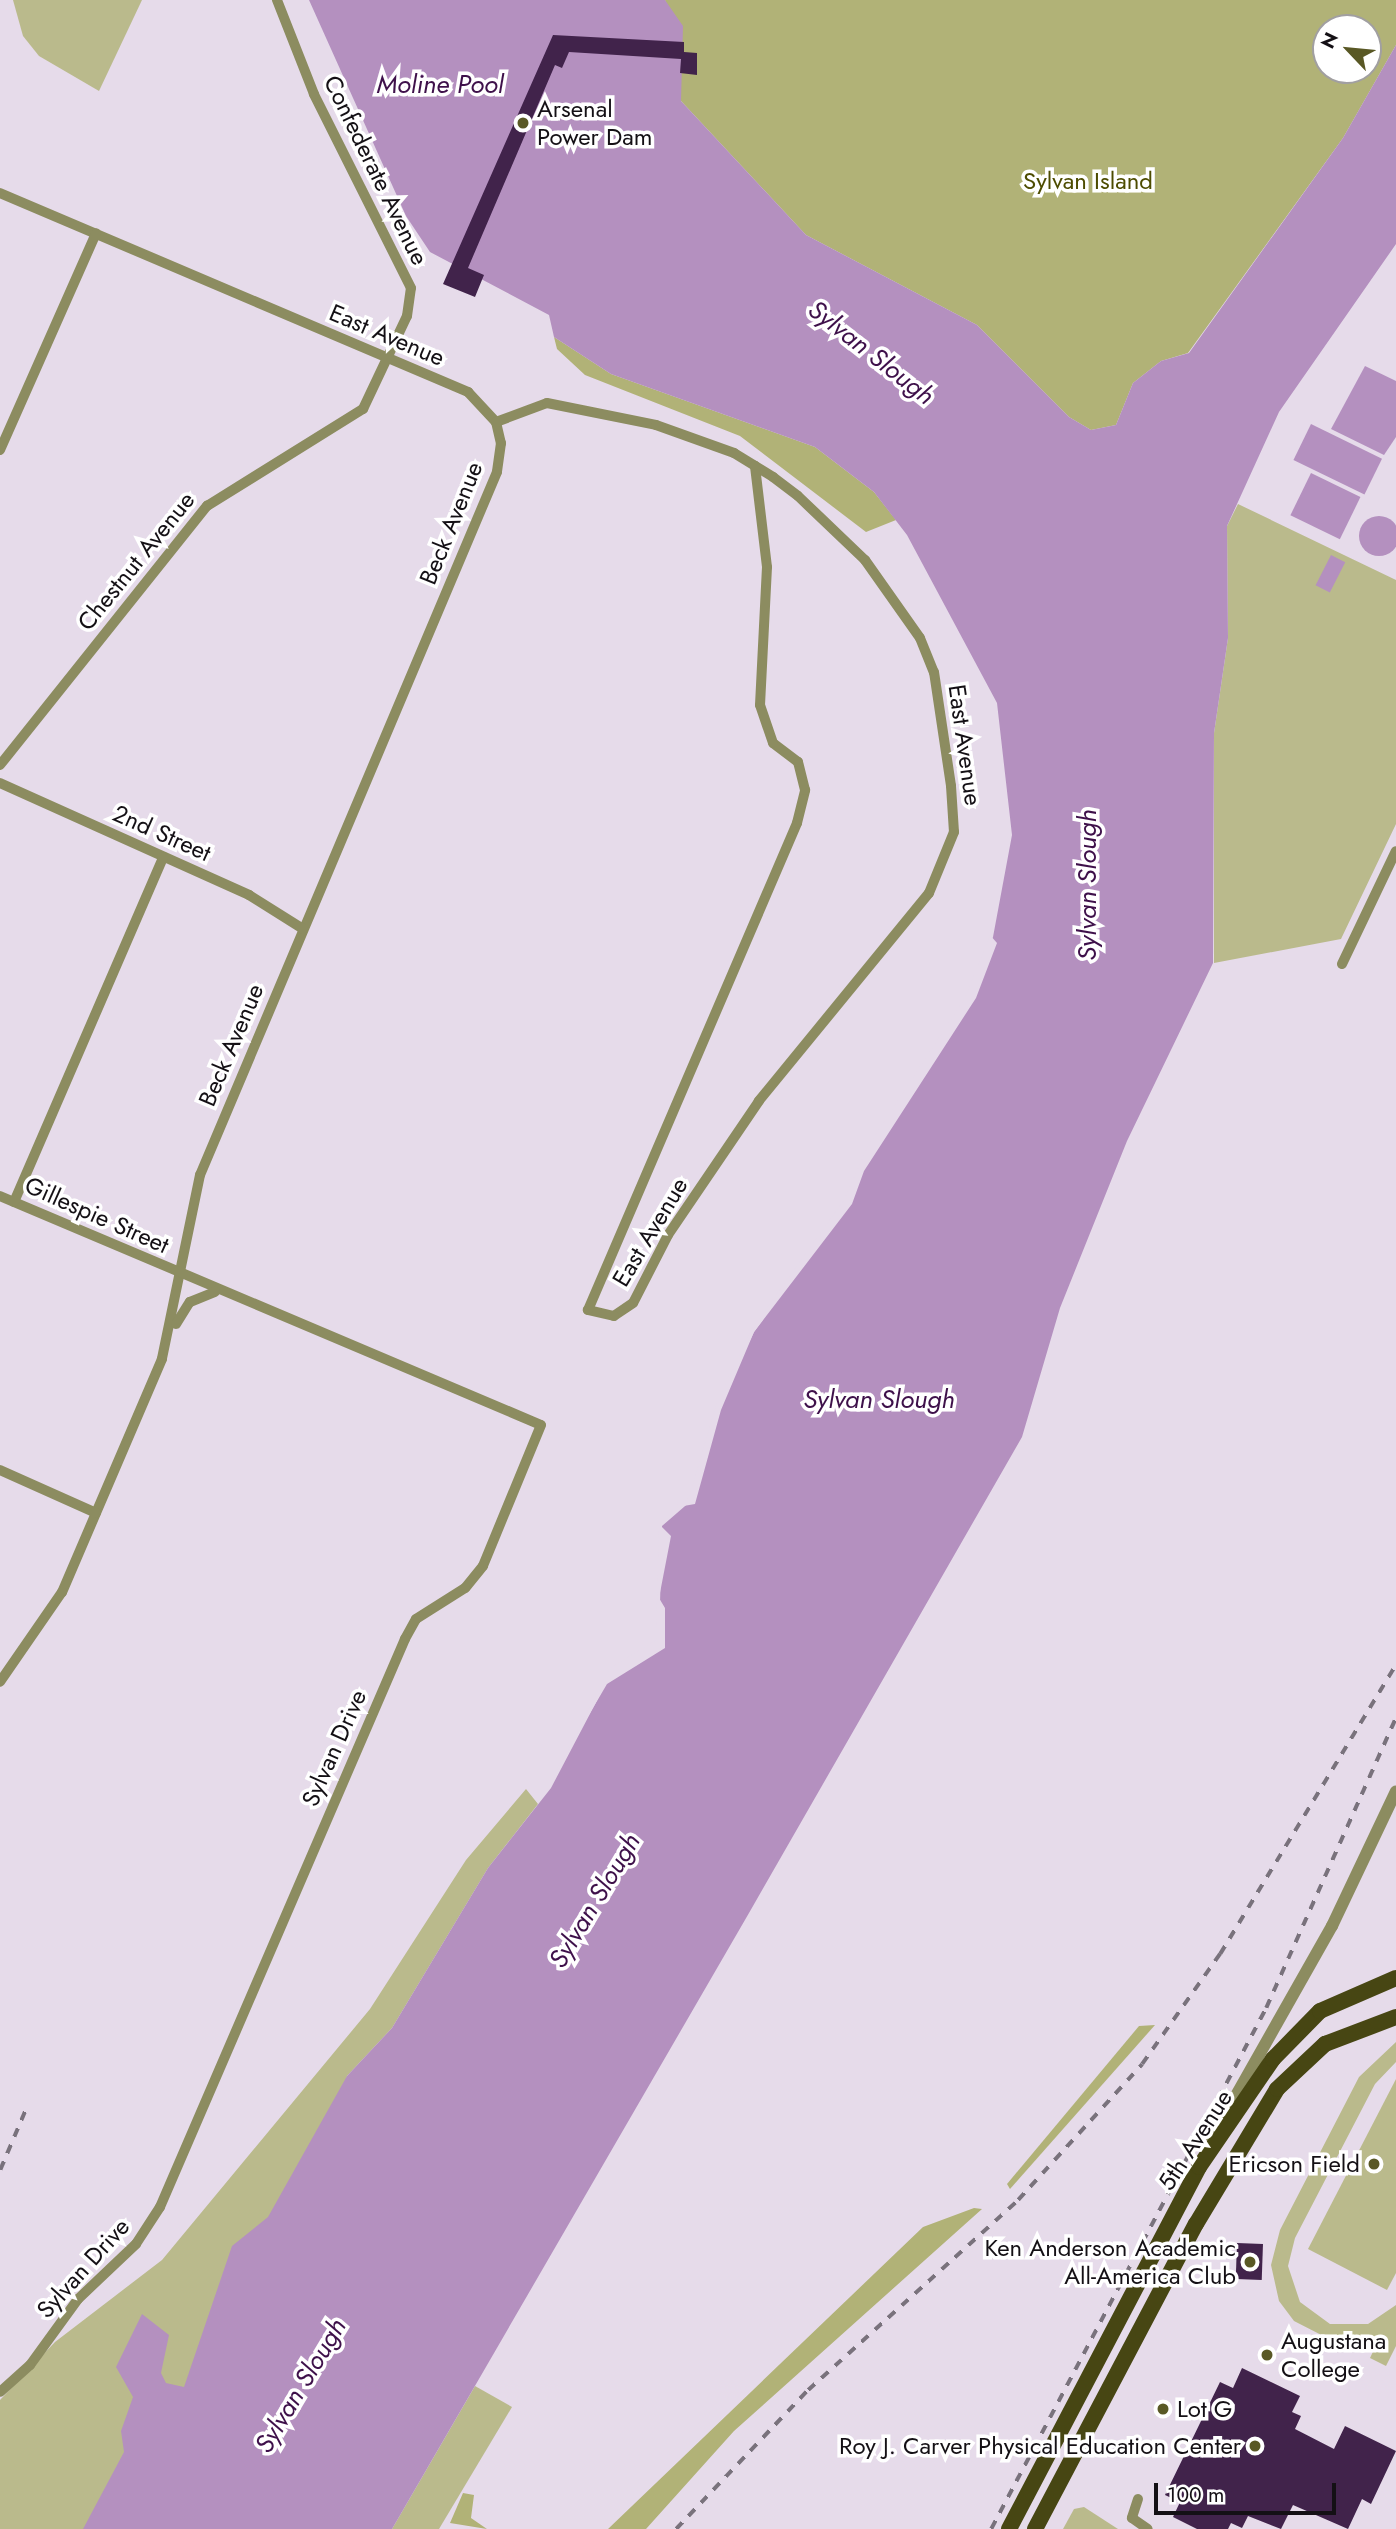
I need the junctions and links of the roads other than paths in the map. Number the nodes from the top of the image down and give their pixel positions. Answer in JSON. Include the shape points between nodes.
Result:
{"nodes":[{"id":1,"x":277,"y":0,"type":"edge"},
{"id":2,"x":0,"y":193,"type":"edge"},
{"id":3,"x":96,"y":233,"type":"junction"},
{"id":4,"x":388,"y":358,"type":"junction"},
{"id":5,"x":496,"y":422,"type":"junction"},
{"id":6,"x":0,"y":450,"type":"edge"},
{"id":7,"x":755,"y":467,"type":"junction"},
{"id":8,"x":0,"y":765,"type":"edge"},
{"id":9,"x":0,"y":783,"type":"edge"},
{"id":10,"x":1396,"y":851,"type":"edge"},
{"id":11,"x":163,"y":857,"type":"junction"},
{"id":12,"x":303,"y":929,"type":"junction"},
{"id":13,"x":1342,"y":964,"type":"dead end"},
{"id":14,"x":0,"y":1196,"type":"edge"},
{"id":15,"x":14,"y":1202,"type":"junction"},
{"id":16,"x":178,"y":1274,"type":"junction"},
{"id":17,"x":220,"y":1292,"type":"junction"},
{"id":18,"x":168,"y":1340,"type":"junction"},
{"id":19,"x":0,"y":1470,"type":"edge"},
{"id":20,"x":96,"y":1513,"type":"junction"},
{"id":21,"x":0,"y":1682,"type":"edge"},
{"id":22,"x":1396,"y":1791,"type":"edge"},
{"id":23,"x":1396,"y":1978,"type":"edge"},
{"id":24,"x":1396,"y":2017,"type":"edge"},
{"id":25,"x":1199,"y":2167,"type":"junction"},
{"id":26,"x":0,"y":2392,"type":"edge"},
{"id":27,"x":1138,"y":2499,"type":"dead end"},
{"id":28,"x":1009,"y":2529,"type":"edge"},
{"id":29,"x":1035,"y":2529,"type":"edge"},
{"id":30,"x":1148,"y":2529,"type":"edge"}],
"edges":[{"from":1,"to":4,"type":"street","name":"Confederate Avenue","via":[[309,83],[411,288],[413,300]]},
{"from":2,"to":3,"type":"street","name":"East Avenue"},
{"from":3,"to":4,"type":"street","name":"East Avenue"},
{"from":3,"to":6,"type":"street"},
{"from":4,"to":5,"type":"street","name":"East Avenue","via":[[468,392]]},
{"from":4,"to":8,"type":"street","name":"Chestnut Avenue","via":[[353,417],[206,506]]},
{"from":5,"to":7,"type":"street","name":"East Avenue","via":[[532,405],[568,405],[715,444]]},
{"from":5,"to":12,"type":"street","name":"Beck Avenue","via":[[498,472]]},
{"from":7,"to":7,"type":"street","name":"East Avenue","via":[[767,567],[760,705],[773,743],[798,762],[805,790],[588,1310],[614,1316],[633,1303],[668,1235],[767,1091],[913,917],[939,876],[954,832],[940,700],[920,638],[866,560]]},
{"from":9,"to":11,"type":"street","name":"2nd Street"},
{"from":10,"to":13,"type":"street"},
{"from":11,"to":12,"type":"street","name":"2nd Street"},
{"from":11,"to":15,"type":"street"},
{"from":12,"to":16,"type":"street","name":"Beck Avenue","via":[[192,1196]]},
{"from":14,"to":15,"type":"street","name":"Gillespie Street"},
{"from":15,"to":16,"type":"street","name":"Gillespie Street"},
{"from":16,"to":17,"type":"street","name":"Sylvan Drive"},
{"from":16,"to":18,"type":"street","name":"Beck Avenue"},
{"from":17,"to":18,"type":"street","via":[[190,1302]]},
{"from":17,"to":26,"type":"street","name":"Sylvan Drive","via":[[541,1425],[483,1566],[465,1588],[416,1619],[405,1639],[160,2207],[136,2244],[78,2299],[30,2365]]},
{"from":18,"to":20,"type":"street","name":"Beck Avenue"},
{"from":19,"to":20,"type":"street"},
{"from":20,"to":21,"type":"street","name":"Beck Avenue","via":[[47,1618]]},
{"from":22,"to":25,"type":"street","via":[[1332,1926]]},
{"from":23,"to":25,"type":"main road","name":"5th Avenue","via":[[1360,1989],[1301,2024]]},
{"from":24,"to":29,"type":"main road","name":"5th Avenue","via":[[1365,2026],[1310,2055],[1271,2098],[1196,2224]]},
{"from":25,"to":28,"type":"main road","name":"5th Avenue"},
{"from":27,"to":30,"type":"street","via":[[1132,2518]]}]}
